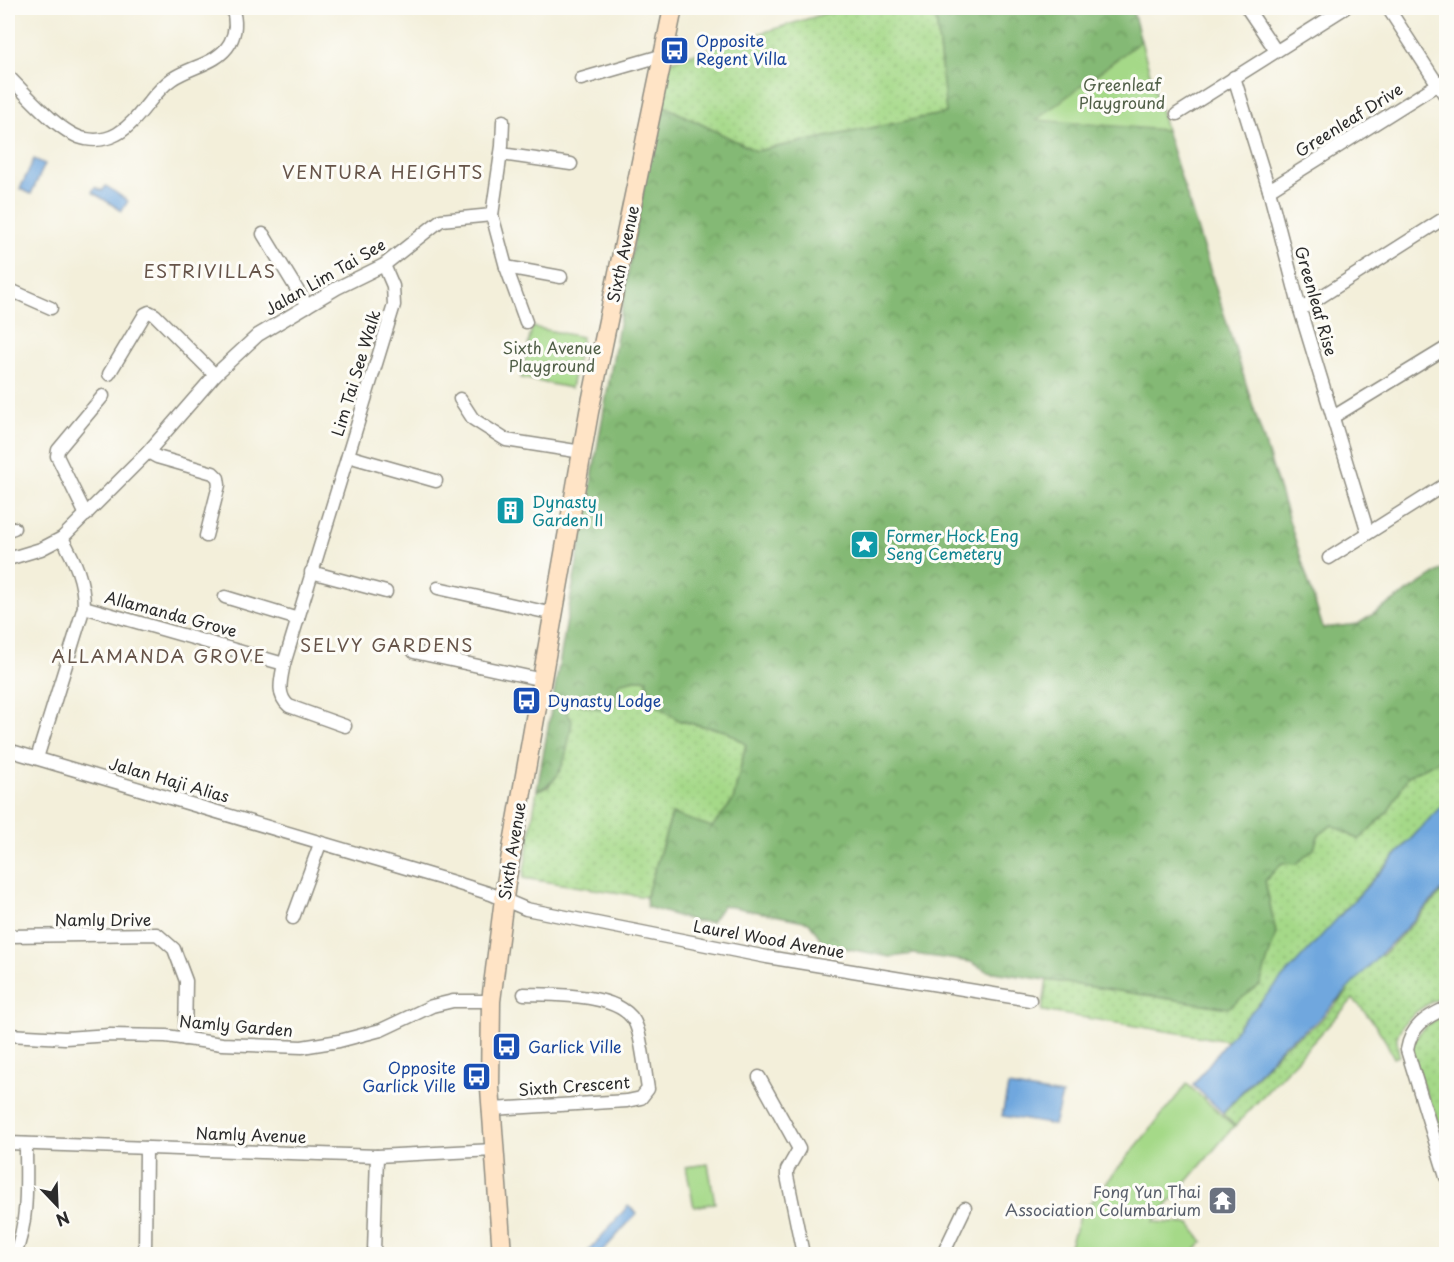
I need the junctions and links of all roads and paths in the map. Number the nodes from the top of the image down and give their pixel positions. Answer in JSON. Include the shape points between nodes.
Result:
{"nodes":[{"id":1,"x":232,"y":8,"type":"edge"},
{"id":2,"x":673,"y":8,"type":"edge"},
{"id":3,"x":1247,"y":8,"type":"edge"},
{"id":4,"x":1345,"y":8,"type":"edge"},
{"id":5,"x":1388,"y":8,"type":"edge"},
{"id":6,"x":1276,"y":51,"type":"junction"},
{"id":7,"x":664,"y":55,"type":"junction"},
{"id":8,"x":8,"y":76,"type":"edge"},
{"id":9,"x":1234,"y":77,"type":"junction"},
{"id":10,"x":581,"y":79,"type":"dead end"},
{"id":11,"x":1443,"y":81,"type":"edge"},
{"id":12,"x":1446,"y":97,"type":"edge"},
{"id":13,"x":1177,"y":114,"type":"dead end"},
{"id":14,"x":502,"y":121,"type":"dead end"},
{"id":15,"x":501,"y":154,"type":"junction"},
{"id":16,"x":571,"y":164,"type":"dead end"},
{"id":17,"x":1269,"y":189,"type":"junction"},
{"id":18,"x":492,"y":215,"type":"junction"},
{"id":19,"x":1446,"y":217,"type":"edge"},
{"id":20,"x":263,"y":234,"type":"dead end"},
{"id":21,"x":384,"y":265,"type":"junction"},
{"id":22,"x":506,"y":267,"type":"junction"},
{"id":23,"x":561,"y":277,"type":"dead end"},
{"id":24,"x":8,"y":289,"type":"edge"},
{"id":25,"x":307,"y":306,"type":"junction"},
{"id":26,"x":51,"y":309,"type":"dead end"},
{"id":27,"x":1300,"y":310,"type":"junction"},
{"id":28,"x":526,"y":322,"type":"dead end"},
{"id":29,"x":1446,"y":348,"type":"edge"},
{"id":30,"x":109,"y":374,"type":"dead end"},
{"id":31,"x":215,"y":375,"type":"junction"},
{"id":32,"x":103,"y":396,"type":"dead end"},
{"id":33,"x":460,"y":399,"type":"dead end"},
{"id":34,"x":1334,"y":417,"type":"junction"},
{"id":35,"x":148,"y":452,"type":"junction"},
{"id":36,"x":582,"y":452,"type":"junction"},
{"id":37,"x":348,"y":456,"type":"junction"},
{"id":38,"x":436,"y":481,"type":"dead end"},
{"id":39,"x":1446,"y":484,"type":"edge"},
{"id":40,"x":86,"y":514,"type":"junction"},
{"id":41,"x":1368,"y":533,"type":"junction"},
{"id":42,"x":206,"y":536,"type":"dead end"},
{"id":43,"x":62,"y":538,"type":"junction"},
{"id":44,"x":1329,"y":558,"type":"dead end"},
{"id":45,"x":8,"y":559,"type":"edge"},
{"id":46,"x":312,"y":572,"type":"junction"},
{"id":47,"x":438,"y":588,"type":"dead end"},
{"id":48,"x":386,"y":592,"type":"dead end"},
{"id":49,"x":225,"y":597,"type":"dead end"},
{"id":50,"x":84,"y":607,"type":"junction"},
{"id":51,"x":554,"y":614,"type":"junction"},
{"id":52,"x":298,"y":619,"type":"junction"},
{"id":53,"x":414,"y":652,"type":"dead end"},
{"id":54,"x":284,"y":664,"type":"junction"},
{"id":55,"x":543,"y":680,"type":"junction"},
{"id":56,"x":345,"y":726,"type":"dead end"},
{"id":57,"x":8,"y":750,"type":"edge"},
{"id":58,"x":37,"y":758,"type":"junction"},
{"id":59,"x":320,"y":844,"type":"junction"},
{"id":60,"x":504,"y":900,"type":"junction"},
{"id":61,"x":293,"y":918,"type":"dead end"},
{"id":62,"x":8,"y":936,"type":"edge"},
{"id":63,"x":524,"y":994,"type":"dead end"},
{"id":64,"x":1030,"y":1000,"type":"dead end"},
{"id":65,"x":491,"y":1001,"type":"junction"},
{"id":66,"x":1446,"y":1008,"type":"edge"},
{"id":67,"x":8,"y":1035,"type":"edge"},
{"id":68,"x":185,"y":1039,"type":"junction"},
{"id":69,"x":759,"y":1077,"type":"dead end"},
{"id":70,"x":491,"y":1109,"type":"junction"},
{"id":71,"x":8,"y":1143,"type":"edge"},
{"id":72,"x":26,"y":1144,"type":"junction"},
{"id":73,"x":146,"y":1148,"type":"junction"},
{"id":74,"x":494,"y":1150,"type":"junction"},
{"id":75,"x":376,"y":1156,"type":"junction"},
{"id":76,"x":1446,"y":1177,"type":"edge"},
{"id":77,"x":965,"y":1208,"type":"dead end"},
{"id":78,"x":15,"y":1254,"type":"edge"},
{"id":79,"x":145,"y":1254,"type":"edge"},
{"id":80,"x":372,"y":1254,"type":"edge"},
{"id":81,"x":502,"y":1254,"type":"edge"},
{"id":82,"x":802,"y":1254,"type":"edge"},
{"id":83,"x":943,"y":1254,"type":"edge"}],
"edges":[{"from":1,"to":8,"type":"street","via":[[234,34],[222,53],[164,84],[128,125],[113,136],[85,139],[64,130]]},
{"from":2,"to":7,"type":"main road","name":"Sixth Avenue"},
{"from":3,"to":6,"type":"street"},
{"from":4,"to":6,"type":"street"},
{"from":5,"to":11,"type":"street"},
{"from":6,"to":9,"type":"street"},
{"from":7,"to":10,"type":"street"},
{"from":7,"to":36,"type":"main road","name":"Sixth Avenue"},
{"from":9,"to":13,"type":"street"},
{"from":9,"to":17,"type":"street","name":"Greenleaf Rise"},
{"from":11,"to":12,"type":"street"},
{"from":11,"to":17,"type":"street","name":"Greenleaf Drive"},
{"from":14,"to":15,"type":"street"},
{"from":15,"to":16,"type":"street"},
{"from":15,"to":18,"type":"street"},
{"from":17,"to":27,"type":"street","name":"Greenleaf Rise"},
{"from":18,"to":21,"type":"street","name":"Jalan Lim Tai See","via":[[441,220]]},
{"from":18,"to":22,"type":"street"},
{"from":19,"to":27,"type":"street"},
{"from":20,"to":25,"type":"street"},
{"from":21,"to":25,"type":"street","name":"Jalan Lim Tai See"},
{"from":21,"to":37,"type":"street","name":"Lim Tai See Walk","via":[[393,286],[394,305]]},
{"from":22,"to":23,"type":"street"},
{"from":22,"to":28,"type":"street"},
{"from":24,"to":26,"type":"street"},
{"from":25,"to":31,"type":"street","name":"Jalan Lim Tai See","via":[[258,335]]},
{"from":27,"to":34,"type":"street","name":"Greenleaf Rise"},
{"from":29,"to":34,"type":"street"},
{"from":30,"to":31,"type":"street","via":[[145,314],[150,312]]},
{"from":31,"to":35,"type":"street","name":"Jalan Lim Tai See"},
{"from":32,"to":40,"type":"street","via":[[57,456]]},
{"from":33,"to":36,"type":"street","via":[[473,419],[506,440]]},
{"from":34,"to":41,"type":"street","name":"Greenleaf Rise"},
{"from":35,"to":40,"type":"street","name":"Jalan Lim Tai See"},
{"from":35,"to":42,"type":"street","via":[[218,478]]},
{"from":36,"to":51,"type":"main road","name":"Sixth Avenue"},
{"from":37,"to":38,"type":"street","name":"Lim Tai See Walk"},
{"from":37,"to":46,"type":"street","name":"Lim Tai See Walk"},
{"from":39,"to":41,"type":"street"},
{"from":40,"to":43,"type":"street","name":"Jalan Lim Tai See"},
{"from":41,"to":44,"type":"street"},
{"from":43,"to":45,"type":"street","name":"Jalan Lim Tai See"},
{"from":43,"to":50,"type":"street","name":"Allamanda Grove","via":[[80,573]]},
{"from":46,"to":48,"type":"street"},
{"from":46,"to":52,"type":"street","name":"Lim Tai See Walk"},
{"from":47,"to":51,"type":"street"},
{"from":49,"to":52,"type":"street"},
{"from":50,"to":54,"type":"street","name":"Allamanda Grove"},
{"from":50,"to":58,"type":"street","name":"Allamanda Grove"},
{"from":51,"to":55,"type":"main road","name":"Sixth Avenue"},
{"from":52,"to":54,"type":"street","name":"Lim Tai See Walk"},
{"from":53,"to":55,"type":"street"},
{"from":54,"to":56,"type":"street","name":"Lim Tai See Walk","via":[[280,686],[283,700],[289,706]]},
{"from":55,"to":60,"type":"main road","name":"Sixth Avenue"},
{"from":57,"to":58,"type":"street","name":"Jalan Haji Alias"},
{"from":58,"to":59,"type":"street","name":"Jalan Haji Alias"},
{"from":59,"to":60,"type":"street","name":"Jalan Haji Alias"},
{"from":59,"to":61,"type":"street"},
{"from":60,"to":64,"type":"street","name":"Laurel Wood Avenue","via":[[526,909],[767,957]]},
{"from":60,"to":65,"type":"main road","name":"Sixth Avenue"},
{"from":62,"to":68,"type":"street","name":"Namly Drive","via":[[157,934],[174,949],[186,981]]},
{"from":63,"to":70,"type":"street","name":"Sixth Crescent","via":[[586,997],[626,1010],[636,1024],[648,1089],[641,1098],[627,1101]]},
{"from":65,"to":68,"type":"street","name":"Namly Garden","via":[[453,1001],[432,1006],[381,1030],[302,1047]]},
{"from":65,"to":70,"type":"main road","name":"Sixth Avenue"},
{"from":66,"to":76,"type":"street","via":[[1415,1028],[1408,1044],[1408,1058]]},
{"from":67,"to":68,"type":"street","name":"Namly Garden"},
{"from":69,"to":82,"type":"street","via":[[799,1149],[787,1176]]},
{"from":70,"to":74,"type":"main road","name":"Sixth Avenue"},
{"from":71,"to":72,"type":"street","name":"Namly Avenue"},
{"from":72,"to":73,"type":"street","name":"Namly Avenue"},
{"from":72,"to":78,"type":"street","via":[[23,1234]]},
{"from":73,"to":75,"type":"street","name":"Namly Avenue"},
{"from":73,"to":79,"type":"street"},
{"from":74,"to":75,"type":"street","name":"Namly Avenue"},
{"from":74,"to":81,"type":"main road","name":"Sixth Avenue"},
{"from":75,"to":80,"type":"street"},
{"from":77,"to":83,"type":"street"}]}
